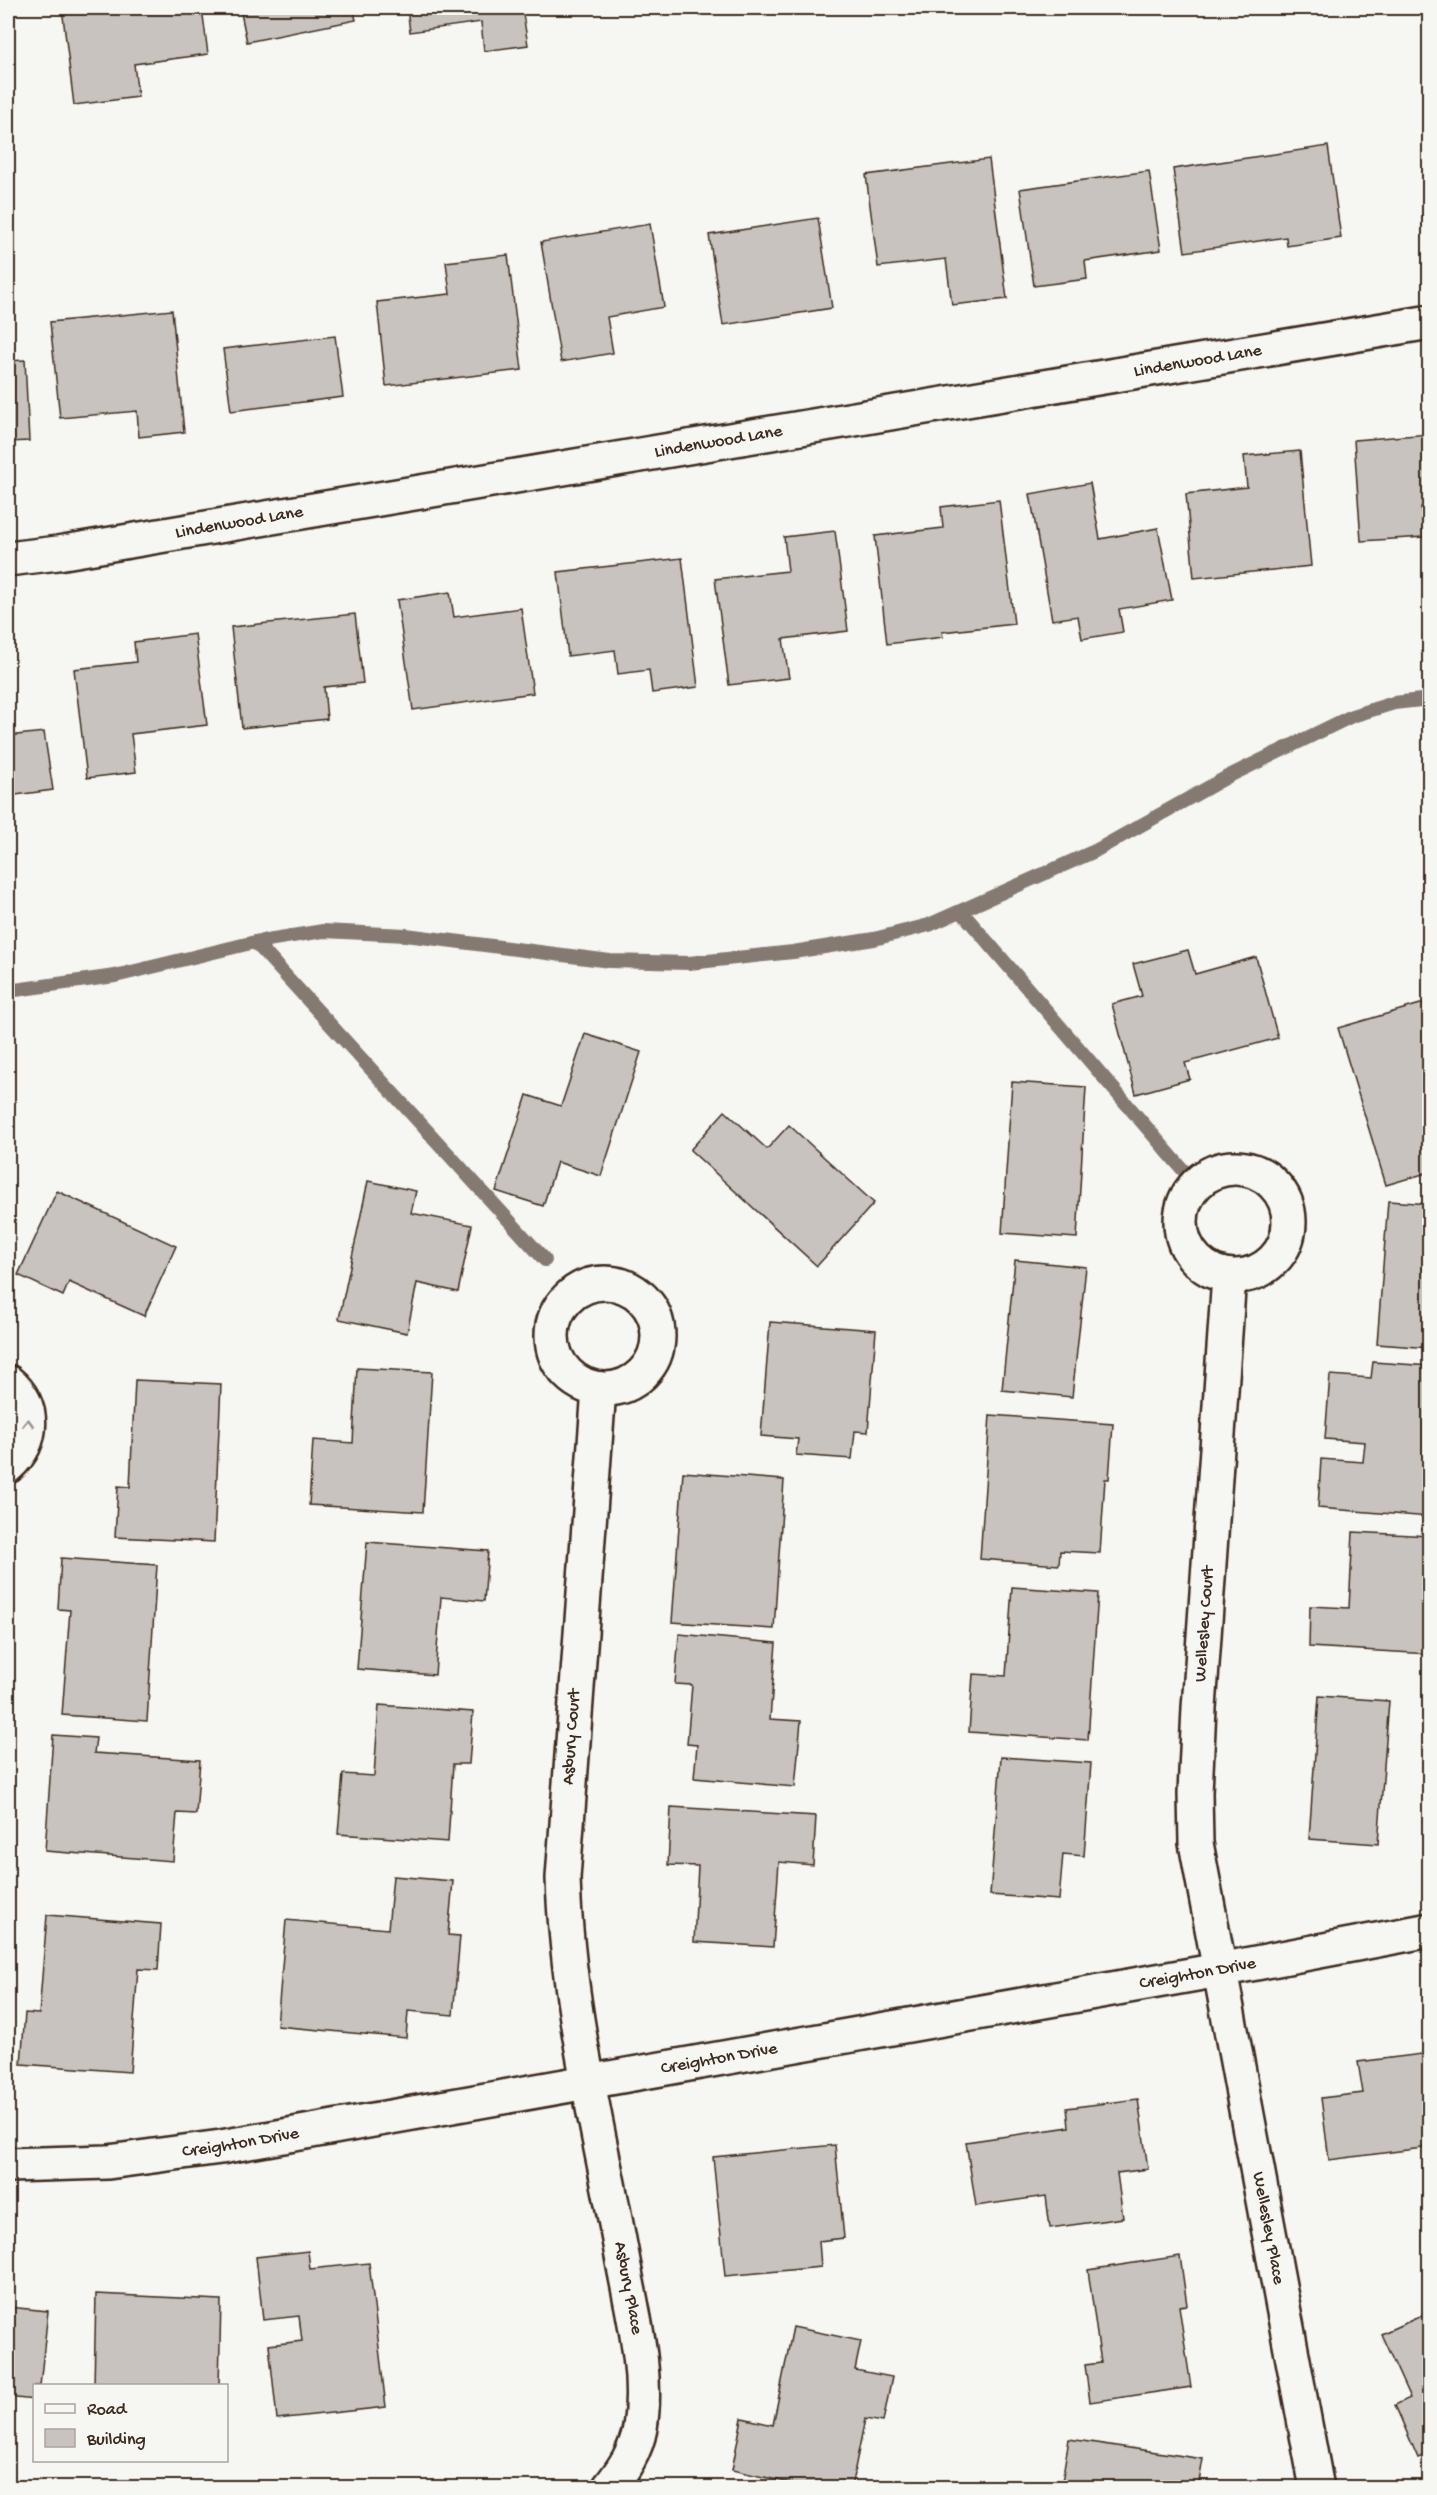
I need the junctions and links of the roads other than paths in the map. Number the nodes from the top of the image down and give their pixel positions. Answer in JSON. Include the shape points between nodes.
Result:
{"nodes":[{"id":1,"x":1430,"y":322,"type":"edge"},
{"id":2,"x":8,"y":559,"type":"edge"},
{"id":3,"x":1229,"y":1276,"type":"dead end"},
{"id":4,"x":8,"y":1382,"type":"edge"},
{"id":5,"x":599,"y":1389,"type":"dead end"},
{"id":6,"x":8,"y":1466,"type":"edge"},
{"id":7,"x":1430,"y":1930,"type":"edge"},
{"id":8,"x":1219,"y":1970,"type":"junction"},
{"id":9,"x":587,"y":2083,"type":"junction"},
{"id":10,"x":8,"y":2165,"type":"edge"},
{"id":11,"x":609,"y":2487,"type":"edge"},
{"id":12,"x":1317,"y":2487,"type":"edge"}],
"edges":[{"from":1,"to":2,"type":"street","name":"Lindenwood Lane"},
{"from":3,"to":8,"type":"street","name":"Wellesley Court","via":[[1195,1793],[1197,1843]]},
{"from":6,"to":4,"type":"street","one_way":true,"via":[[26,1440],[30,1423],[20,1392]]},
{"from":5,"to":9,"type":"street","name":"Asbury Court","via":[[563,1878],[564,1936]]},
{"from":7,"to":8,"type":"street","name":"Creighton Drive"},
{"from":8,"to":9,"type":"street","name":"Creighton Drive"},
{"from":8,"to":12,"type":"street","name":"Wellesley Place"},
{"from":9,"to":10,"type":"street","name":"Creighton Drive","via":[[220,2147],[108,2162]]},
{"from":9,"to":11,"type":"street","name":"Asbury Place","via":[[636,2336],[642,2388],[640,2428],[634,2451]]}]}
